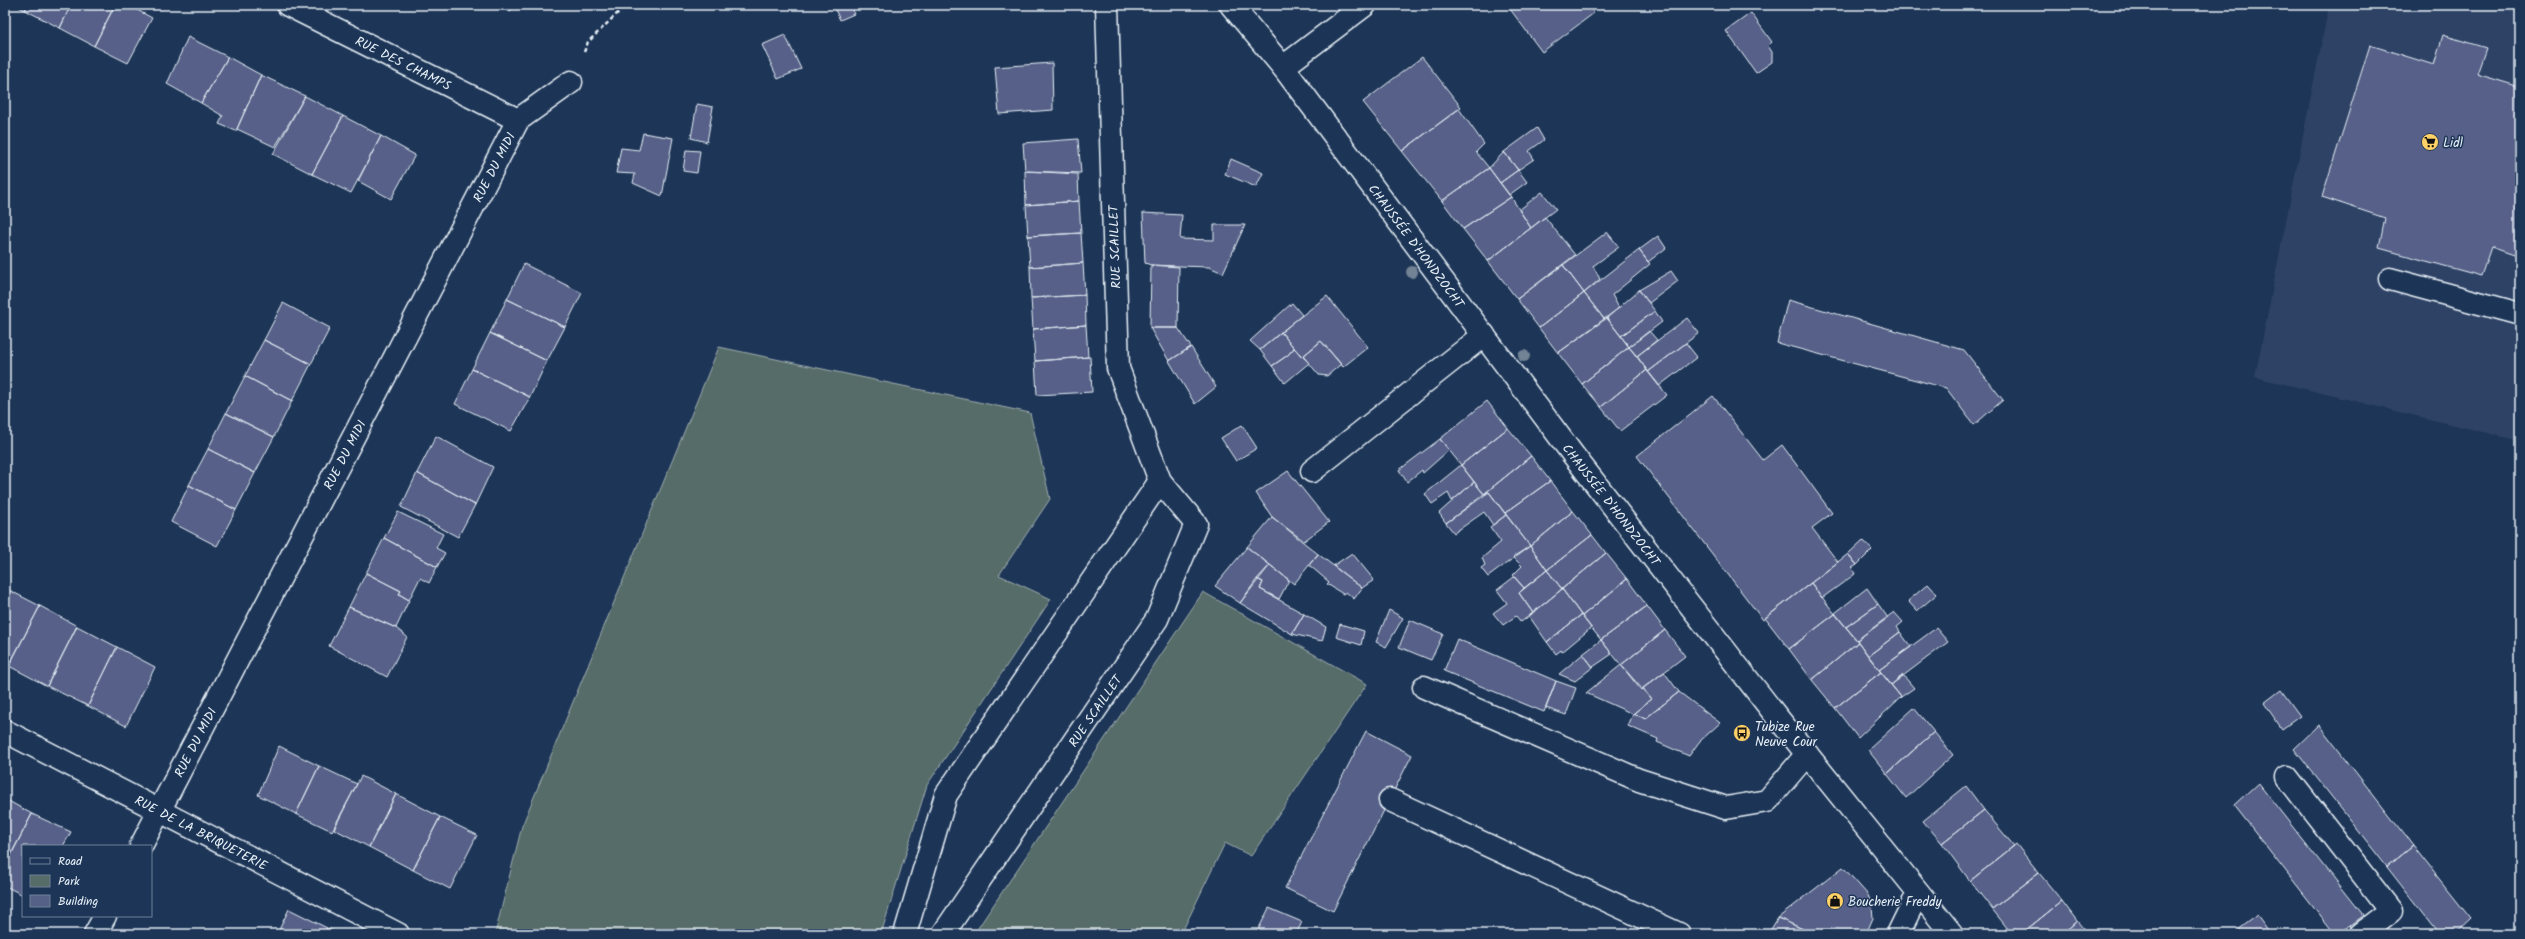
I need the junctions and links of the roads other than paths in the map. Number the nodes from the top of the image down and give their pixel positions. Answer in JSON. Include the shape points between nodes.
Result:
{"nodes":[{"id":1,"x":288,"y":5,"type":"edge"},
{"id":2,"x":1107,"y":5,"type":"edge"},
{"id":3,"x":1231,"y":5,"type":"edge"},
{"id":4,"x":1365,"y":5,"type":"edge"},
{"id":5,"x":1283,"y":67,"type":"junction"},
{"id":6,"x":571,"y":82,"type":"road end"},
{"id":7,"x":518,"y":120,"type":"junction"},
{"id":8,"x":2390,"y":279,"type":"dead end"},
{"id":9,"x":2520,"y":314,"type":"edge"},
{"id":10,"x":1484,"y":335,"type":"junction"},
{"id":11,"x":1312,"y":471,"type":"dead end"},
{"id":12,"x":1160,"y":481,"type":"junction"},
{"id":13,"x":1424,"y":687,"type":"dead end"},
{"id":14,"x":5,"y":731,"type":"edge"},
{"id":15,"x":1807,"y":754,"type":"junction"},
{"id":16,"x":2287,"y":777,"type":"dead end"},
{"id":17,"x":1390,"y":800,"type":"dead end"},
{"id":18,"x":159,"y":810,"type":"junction"},
{"id":19,"x":142,"y":845,"type":"edge"},
{"id":20,"x":1918,"y":893,"type":"junction"},
{"id":21,"x":104,"y":917,"type":"edge"},
{"id":22,"x":95,"y":934,"type":"edge"},
{"id":23,"x":398,"y":934,"type":"edge"},
{"id":24,"x":905,"y":934,"type":"edge"},
{"id":25,"x":943,"y":934,"type":"edge"},
{"id":26,"x":1679,"y":934,"type":"edge"},
{"id":27,"x":1898,"y":934,"type":"edge"},
{"id":28,"x":1952,"y":934,"type":"edge"},
{"id":29,"x":2361,"y":934,"type":"edge"}],
"edges":[{"from":1,"to":7,"type":"street","name":"RUE DES CHAMPS"},
{"from":2,"to":12,"type":"street","name":"RUE SCAILLET","via":[[1118,368]]},
{"from":3,"to":5,"type":"street","name":"CHAUSSÉE D'HONDZOCHT"},
{"from":4,"to":5,"type":"street"},
{"from":5,"to":10,"type":"street","name":"CHAUSSÉE D'HONDZOCHT"},
{"from":6,"to":7,"type":"street","name":"RUE DU MIDI"},
{"from":7,"to":18,"type":"street","name":"RUE DU MIDI"},
{"from":8,"to":9,"type":"street"},
{"from":10,"to":11,"type":"street"},
{"from":10,"to":15,"type":"street","name":"CHAUSSÉE D'HONDZOCHT","via":[[1574,456]]},
{"from":12,"to":24,"type":"street","via":[[946,795]]},
{"from":12,"to":25,"type":"street","name":"RUE SCAILLET","via":[[1196,524],[1157,619]]},
{"from":13,"to":15,"type":"street","via":[[1640,780],[1726,808],[1766,801]]},
{"from":14,"to":18,"type":"street","name":"RUE DE LA BRIQUETERIE"},
{"from":15,"to":20,"type":"street","name":"CHAUSSÉE D'HONDZOCHT"},
{"from":16,"to":29,"type":"street","via":[[2391,911]]},
{"from":17,"to":26,"type":"street"},
{"from":18,"to":19,"type":"street","name":"RUE DU MIDI"},
{"from":18,"to":23,"type":"street","name":"RUE DE LA BRIQUETERIE"},
{"from":20,"to":27,"type":"street"},
{"from":20,"to":28,"type":"street","name":"CHAUSSÉE D'HONDZOCHT"},
{"from":21,"to":22,"type":"street"}]}
